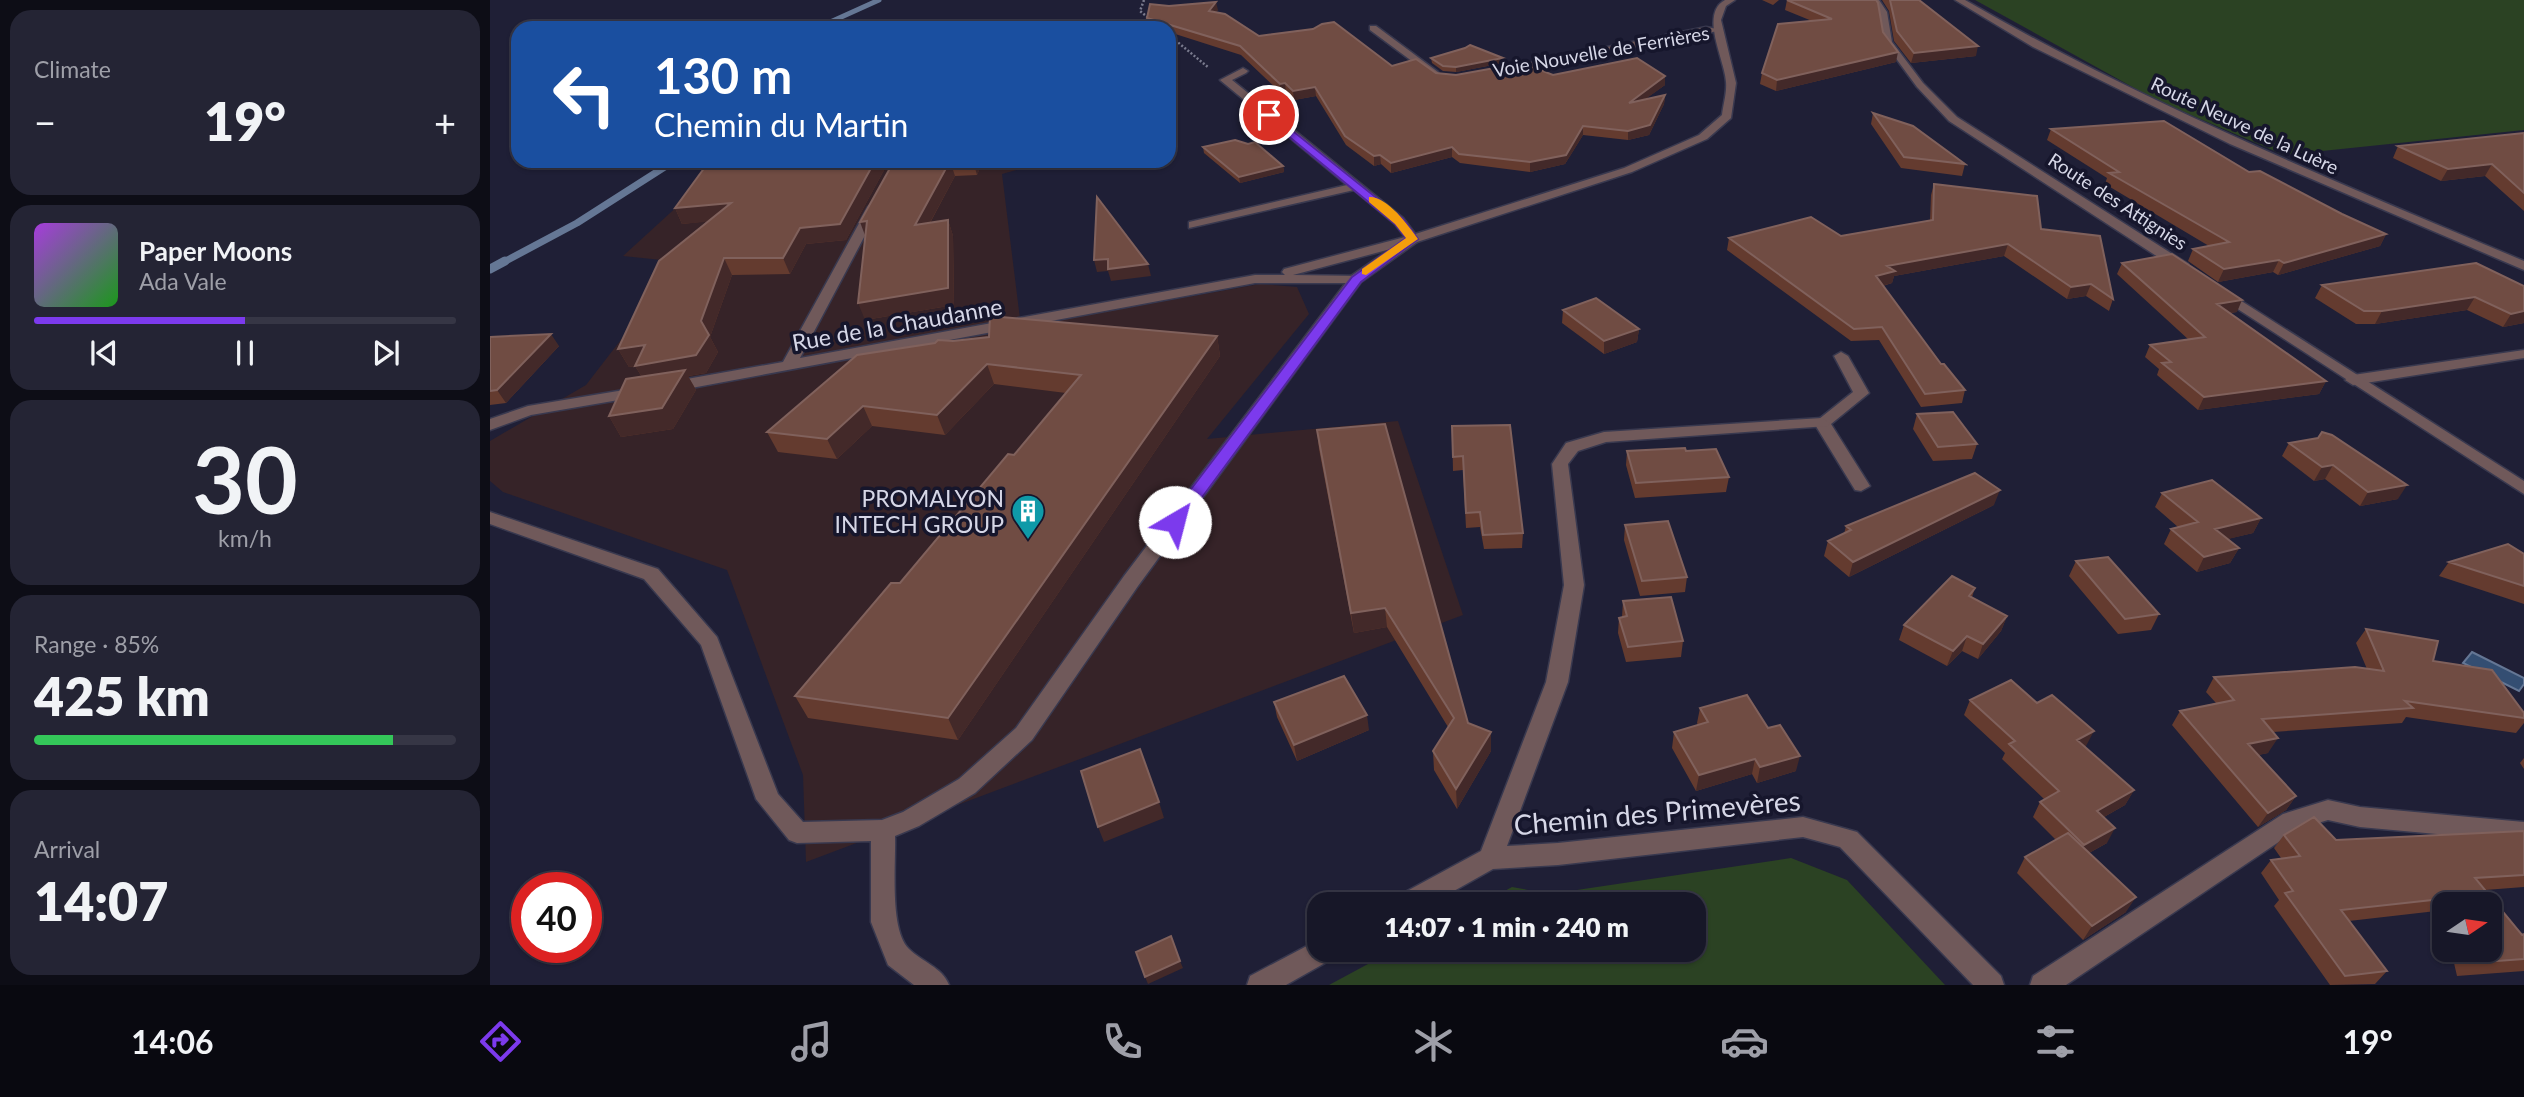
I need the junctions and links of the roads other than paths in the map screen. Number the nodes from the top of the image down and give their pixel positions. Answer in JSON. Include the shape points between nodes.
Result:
{"nodes":[{"id":1,"x":1731,"y":0,"type":"edge"},
{"id":2,"x":1875,"y":0,"type":"edge"},
{"id":3,"x":1959,"y":0,"type":"edge"},
{"id":4,"x":1373,"y":28,"type":"dead end"},
{"id":5,"x":1719,"y":30,"type":"junction"},
{"id":6,"x":1496,"y":70,"type":"edge"},
{"id":7,"x":1243,"y":71,"type":"dead end"},
{"id":8,"x":1448,"y":78,"type":"edge"},
{"id":9,"x":1356,"y":186,"type":"junction"},
{"id":10,"x":879,"y":197,"type":"edge"},
{"id":11,"x":1193,"y":225,"type":"dead end"},
{"id":12,"x":1413,"y":239,"type":"junction"},
{"id":13,"x":2524,"y":266,"type":"edge"},
{"id":14,"x":1255,"y":279,"type":"junction"},
{"id":15,"x":1356,"y":279,"type":"junction"},
{"id":16,"x":2524,"y":354,"type":"edge"},
{"id":17,"x":1842,"y":356,"type":"dead end"},
{"id":18,"x":788,"y":367,"type":"junction"},
{"id":19,"x":2353,"y":380,"type":"junction"},
{"id":20,"x":1822,"y":423,"type":"junction"},
{"id":21,"x":490,"y":425,"type":"edge"},
{"id":22,"x":1861,"y":485,"type":"dead end"},
{"id":23,"x":2524,"y":489,"type":"edge"},
{"id":24,"x":490,"y":518,"type":"edge"},
{"id":25,"x":883,"y":830,"type":"junction"},
{"id":26,"x":2524,"y":832,"type":"edge"},
{"id":27,"x":1490,"y":858,"type":"junction"},
{"id":28,"x":1429,"y":892,"type":"edge"},
{"id":29,"x":1307,"y":959,"type":"edge"},
{"id":30,"x":936,"y":985,"type":"edge"},
{"id":31,"x":1260,"y":985,"type":"edge"},
{"id":32,"x":1991,"y":985,"type":"edge"},
{"id":33,"x":2043,"y":985,"type":"edge"}],
"edges":[{"from":1,"to":5,"type":"street","name":"Voie Nouvelle de Ferrières","via":[[1722,5]]},
{"from":2,"to":19,"type":"street","name":"Route des Attignies","via":[[1883,12],[1888,42],[1920,85],[1953,118]]},
{"from":3,"to":13,"type":"street","name":"Route Neuve de la Luère","via":[[2036,45],[2234,142]]},
{"from":4,"to":8,"type":"street","via":[[1440,77]]},
{"from":5,"to":6,"type":"street","name":"Voie Nouvelle de Ferrières"},
{"from":5,"to":12,"type":"street","name":"Voie Nouvelle de Ferrières","via":[[1731,83],[1727,116],[1703,137],[1628,170]]},
{"from":7,"to":9,"type":"street","via":[[1225,80]]},
{"from":9,"to":11,"type":"street"},
{"from":9,"to":12,"type":"street","via":[[1399,221]]},
{"from":10,"to":18,"type":"street"},
{"from":12,"to":14,"type":"street"},
{"from":12,"to":15,"type":"street","name":"Voie Nouvelle de Ferrières"},
{"from":14,"to":15,"type":"street","name":"Rue de la Chaudanne"},
{"from":14,"to":18,"type":"street","name":"Rue de la Chaudanne"},
{"from":15,"to":25,"type":"street","name":"Voie Nouvelle de Ferrières","via":[[1131,580],[1024,734],[967,786]]},
{"from":16,"to":19,"type":"street"},
{"from":17,"to":20,"type":"street","via":[[1861,393]]},
{"from":18,"to":21,"type":"street","name":"Rue de la Chaudanne","via":[[528,411]]},
{"from":19,"to":23,"type":"street","name":"Route des Attignies"},
{"from":20,"to":22,"type":"street"},
{"from":20,"to":27,"type":"street","via":[[1604,437],[1572,447],[1560,464],[1574,585],[1557,682]]},
{"from":24,"to":25,"type":"street","via":[[652,574],[710,642],[768,799],[797,833]]},
{"from":25,"to":30,"type":"street","via":[[884,922],[897,956]]},
{"from":26,"to":33,"type":"street","via":[[2328,810],[2291,821]]},
{"from":27,"to":28,"type":"street","name":"Chemin des Primevères"},
{"from":27,"to":32,"type":"street","name":"Chemin des Primevères","via":[[1802,827],[1849,839]]},
{"from":29,"to":31,"type":"street"}]}
